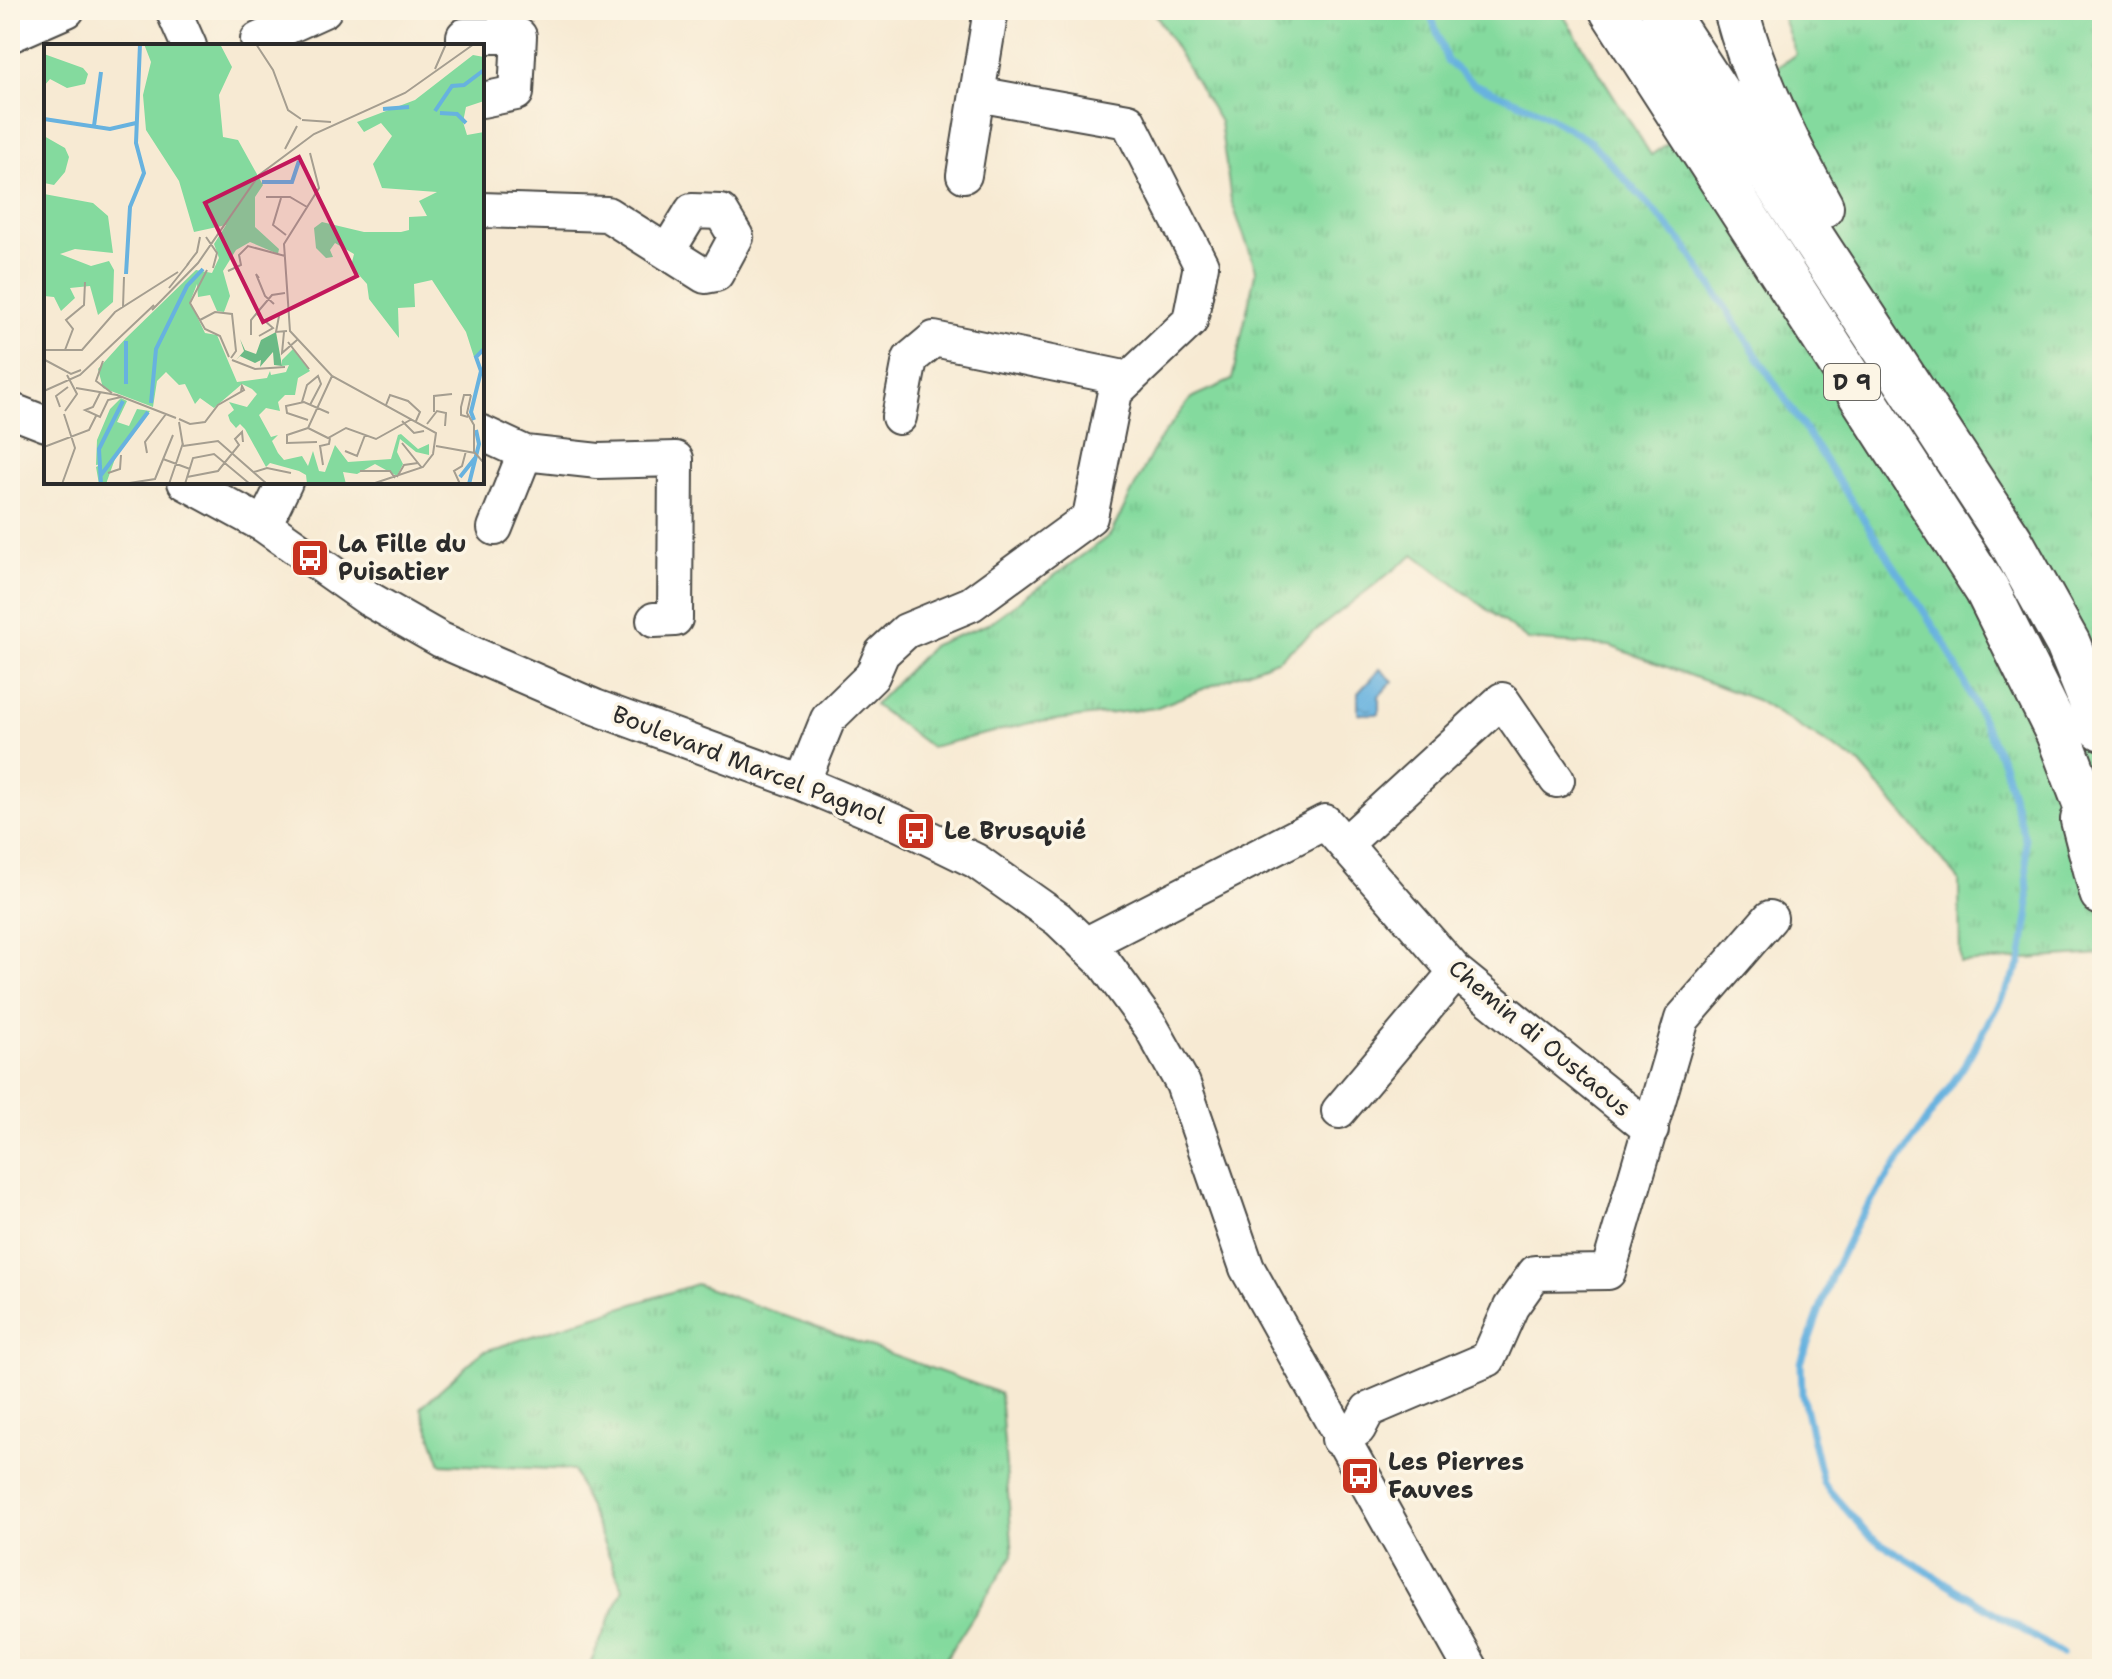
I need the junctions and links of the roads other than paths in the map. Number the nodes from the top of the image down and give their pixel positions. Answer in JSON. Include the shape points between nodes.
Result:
{"nodes":[{"id":1,"x":173,"y":10,"type":"edge"},
{"id":2,"x":324,"y":10,"type":"edge"},
{"id":3,"x":991,"y":10,"type":"edge"},
{"id":4,"x":1663,"y":10,"type":"edge"},
{"id":5,"x":1736,"y":10,"type":"edge"},
{"id":6,"x":48,"y":14,"type":"edge"},
{"id":7,"x":1616,"y":20,"type":"edge"},
{"id":8,"x":10,"y":35,"type":"edge"},
{"id":9,"x":258,"y":40,"type":"dead end"},
{"id":10,"x":188,"y":44,"type":"edge"},
{"id":11,"x":464,"y":44,"type":"edge"},
{"id":12,"x":977,"y":94,"type":"junction"},
{"id":13,"x":484,"y":100,"type":"edge"},
{"id":14,"x":964,"y":175,"type":"dead end"},
{"id":15,"x":484,"y":210,"type":"edge"},
{"id":16,"x":667,"y":252,"type":"dead end"},
{"id":17,"x":1129,"y":379,"type":"junction"},
{"id":18,"x":10,"y":410,"type":"edge"},
{"id":19,"x":899,"y":417,"type":"dead end"},
{"id":20,"x":44,"y":423,"type":"edge"},
{"id":21,"x":484,"y":434,"type":"edge"},
{"id":22,"x":1953,"y":452,"type":"junction"},
{"id":23,"x":525,"y":453,"type":"junction"},
{"id":24,"x":189,"y":484,"type":"edge"},
{"id":25,"x":284,"y":484,"type":"edge"},
{"id":26,"x":264,"y":525,"type":"junction"},
{"id":27,"x":495,"y":528,"type":"dead end"},
{"id":28,"x":654,"y":620,"type":"dead end"},
{"id":29,"x":2102,"y":728,"type":"edge"},
{"id":30,"x":2058,"y":733,"type":"junction"},
{"id":31,"x":1557,"y":780,"type":"dead end"},
{"id":32,"x":802,"y":783,"type":"junction"},
{"id":33,"x":1345,"y":844,"type":"junction"},
{"id":34,"x":2102,"y":847,"type":"edge"},
{"id":35,"x":2102,"y":893,"type":"edge"},
{"id":36,"x":1770,"y":918,"type":"dead end"},
{"id":37,"x":1085,"y":945,"type":"junction"},
{"id":38,"x":1456,"y":972,"type":"junction"},
{"id":39,"x":1339,"y":1111,"type":"dead end"},
{"id":40,"x":1651,"y":1130,"type":"junction"},
{"id":41,"x":1332,"y":1424,"type":"junction"},
{"id":42,"x":1471,"y":1669,"type":"edge"}],
"edges":[{"from":1,"to":10,"type":"street"},
{"from":2,"to":9,"type":"street"},
{"from":3,"to":12,"type":"street"},
{"from":4,"to":22,"type":"highway","number":"D 9"},
{"from":5,"to":22,"type":"highway","via":[[1797,164]]},
{"from":6,"to":8,"type":"street"},
{"from":7,"to":30,"type":"highway","number":"D 9","via":[[1987,590]]},
{"from":11,"to":13,"type":"street","via":[[464,36],[519,36],[516,93]]},
{"from":12,"to":14,"type":"street"},
{"from":12,"to":17,"type":"street","via":[[1128,121],[1148,158],[1201,265],[1190,321]]},
{"from":15,"to":16,"type":"street","via":[[607,214]]},
{"from":17,"to":19,"type":"street","via":[[934,339],[910,359]]},
{"from":17,"to":32,"type":"street","via":[[1115,392],[1090,517],[971,604],[906,631],[882,653],[872,676],[828,719]]},
{"from":18,"to":20,"type":"street"},
{"from":21,"to":23,"type":"street"},
{"from":22,"to":29,"type":"highway","number":"D 9","via":[[2068,644]]},
{"from":23,"to":27,"type":"street"},
{"from":23,"to":28,"type":"street","via":[[598,461],[676,459],[675,619]]},
{"from":24,"to":26,"type":"street","name":"Boulevard Marcel Pagnol"},
{"from":25,"to":26,"type":"street"},
{"from":26,"to":32,"type":"street","name":"Boulevard Marcel Pagnol","via":[[369,599],[441,640],[595,707]]},
{"from":30,"to":34,"type":"highway","number":"D 9"},
{"from":30,"to":35,"type":"highway"},
{"from":31,"to":33,"type":"street","via":[[1502,700]]},
{"from":32,"to":37,"type":"street","name":"Boulevard Marcel Pagnol","via":[[973,859],[1024,892]]},
{"from":33,"to":37,"type":"street","name":"Chemin di Oustaous","via":[[1325,822]]},
{"from":33,"to":38,"type":"street","name":"Chemin di Oustaous"},
{"from":36,"to":40,"type":"street","via":[[1682,1019]]},
{"from":37,"to":41,"type":"street","name":"Boulevard Marcel Pagnol","via":[[1151,1027],[1183,1084],[1247,1268]]},
{"from":38,"to":39,"type":"street"},
{"from":38,"to":40,"type":"street","name":"Chemin di Oustaous"},
{"from":40,"to":41,"type":"street","via":[[1608,1272],[1535,1273],[1511,1307],[1488,1359],[1368,1410],[1358,1429]]},
{"from":41,"to":42,"type":"street","name":"Boulevard Marcel Pagnol"}]}
